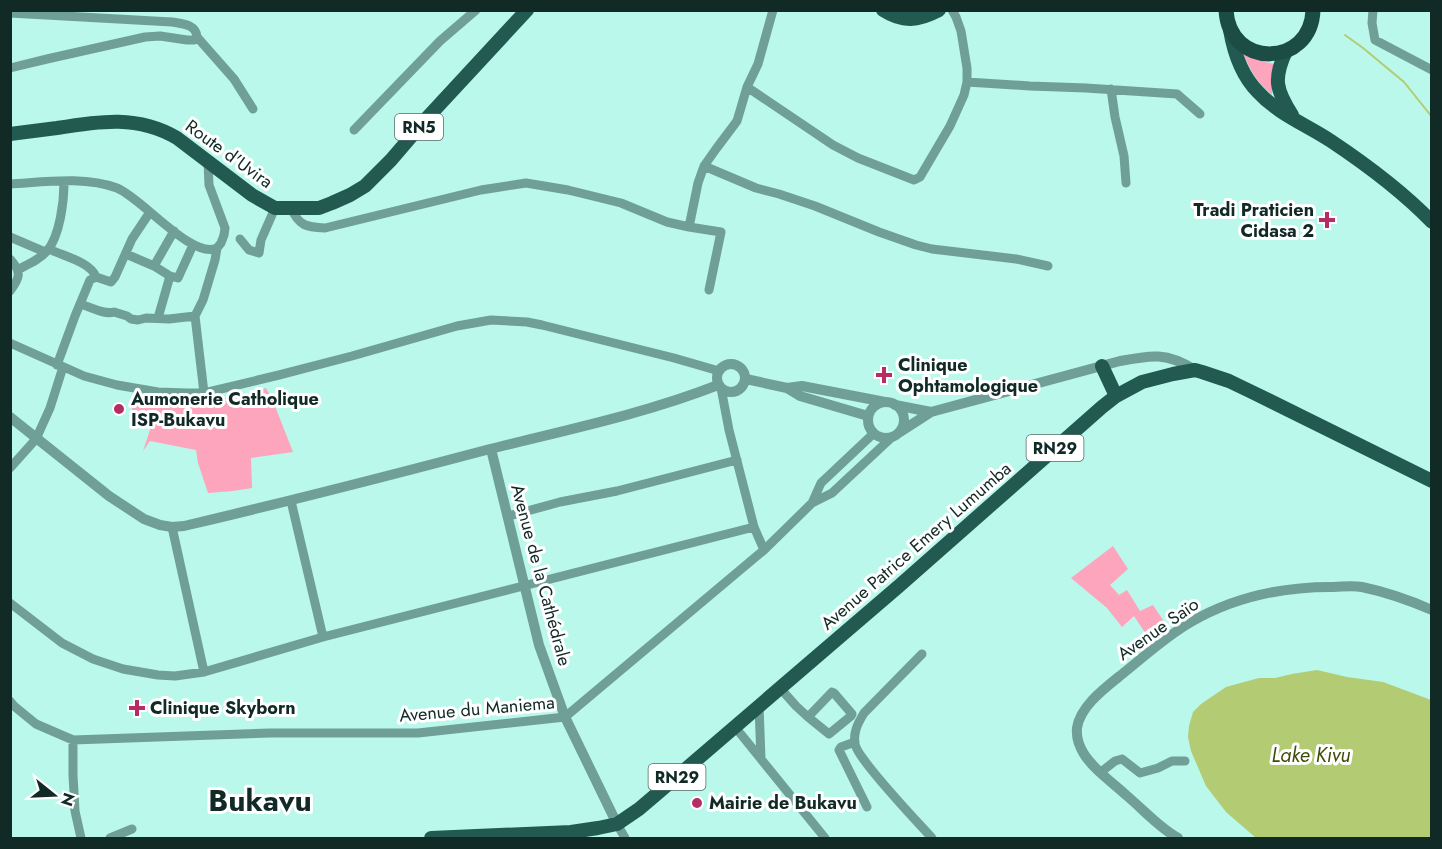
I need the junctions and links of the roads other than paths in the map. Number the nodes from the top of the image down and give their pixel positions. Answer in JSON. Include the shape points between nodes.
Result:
{"nodes":[{"id":1,"x":476,"y":10,"type":"edge"},
{"id":2,"x":527,"y":10,"type":"edge"},
{"id":3,"x":773,"y":10,"type":"edge"},
{"id":4,"x":883,"y":10,"type":"edge"},
{"id":5,"x":939,"y":10,"type":"edge"},
{"id":6,"x":952,"y":10,"type":"edge"},
{"id":7,"x":1226,"y":10,"type":"edge"},
{"id":8,"x":1373,"y":10,"type":"edge"},
{"id":9,"x":1314,"y":12,"type":"edge"},
{"id":10,"x":10,"y":13,"type":"edge"},
{"id":11,"x":1230,"y":30,"type":"junction"},
{"id":12,"x":197,"y":37,"type":"junction"},
{"id":13,"x":1286,"y":51,"type":"junction"},
{"id":14,"x":10,"y":69,"type":"edge"},
{"id":15,"x":1431,"y":70,"type":"edge"},
{"id":16,"x":967,"y":82,"type":"junction"},
{"id":17,"x":747,"y":87,"type":"junction"},
{"id":18,"x":1111,"y":89,"type":"junction"},
{"id":19,"x":253,"y":109,"type":"dead end"},
{"id":20,"x":1200,"y":114,"type":"dead end"},
{"id":21,"x":1295,"y":119,"type":"junction"},
{"id":22,"x":354,"y":130,"type":"dead end"},
{"id":23,"x":10,"y":134,"type":"edge"},
{"id":24,"x":208,"y":162,"type":"junction"},
{"id":25,"x":704,"y":166,"type":"junction"},
{"id":26,"x":64,"y":182,"type":"junction"},
{"id":27,"x":1126,"y":183,"type":"dead end"},
{"id":28,"x":10,"y":184,"type":"edge"},
{"id":29,"x":275,"y":208,"type":"junction"},
{"id":30,"x":291,"y":208,"type":"junction"},
{"id":31,"x":150,"y":212,"type":"junction"},
{"id":32,"x":1431,"y":222,"type":"edge"},
{"id":33,"x":689,"y":227,"type":"junction"},
{"id":34,"x":174,"y":231,"type":"junction"},
{"id":35,"x":10,"y":237,"type":"edge"},
{"id":36,"x":240,"y":239,"type":"dead end"},
{"id":37,"x":193,"y":245,"type":"junction"},
{"id":38,"x":217,"y":248,"type":"junction"},
{"id":39,"x":47,"y":251,"type":"junction"},
{"id":40,"x":126,"y":254,"type":"junction"},
{"id":41,"x":10,"y":259,"type":"edge"},
{"id":42,"x":154,"y":266,"type":"junction"},
{"id":43,"x":1048,"y":266,"type":"dead end"},
{"id":44,"x":19,"y":269,"type":"junction"},
{"id":45,"x":170,"y":276,"type":"junction"},
{"id":46,"x":96,"y":278,"type":"junction"},
{"id":47,"x":709,"y":290,"type":"dead end"},
{"id":48,"x":10,"y":291,"type":"edge"},
{"id":49,"x":80,"y":304,"type":"junction"},
{"id":50,"x":195,"y":316,"type":"junction"},
{"id":51,"x":158,"y":318,"type":"junction"},
{"id":52,"x":10,"y":343,"type":"edge"},
{"id":53,"x":60,"y":366,"type":"junction"},
{"id":54,"x":1102,"y":366,"type":"junction"},
{"id":55,"x":1195,"y":370,"type":"junction"},
{"id":56,"x":719,"y":371,"type":"junction"},
{"id":57,"x":746,"y":379,"type":"junction"},
{"id":58,"x":720,"y":387,"type":"junction"},
{"id":59,"x":787,"y":388,"type":"junction"},
{"id":60,"x":204,"y":393,"type":"junction"},
{"id":61,"x":1116,"y":396,"type":"junction"},
{"id":62,"x":890,"y":403,"type":"junction"},
{"id":63,"x":932,"y":412,"type":"junction"},
{"id":64,"x":868,"y":416,"type":"junction"},
{"id":65,"x":10,"y":417,"type":"edge"},
{"id":66,"x":873,"y":434,"type":"junction"},
{"id":67,"x":895,"y":435,"type":"junction"},
{"id":68,"x":36,"y":438,"type":"junction"},
{"id":69,"x":491,"y":449,"type":"junction"},
{"id":70,"x":737,"y":460,"type":"junction"},
{"id":71,"x":10,"y":468,"type":"edge"},
{"id":72,"x":1431,"y":481,"type":"edge"},
{"id":73,"x":291,"y":501,"type":"junction"},
{"id":74,"x":812,"y":503,"type":"junction"},
{"id":75,"x":509,"y":516,"type":"junction"},
{"id":76,"x":172,"y":527,"type":"junction"},
{"id":77,"x":754,"y":527,"type":"junction"},
{"id":78,"x":764,"y":550,"type":"junction"},
{"id":79,"x":525,"y":586,"type":"junction"},
{"id":80,"x":10,"y":603,"type":"edge"},
{"id":81,"x":1431,"y":609,"type":"edge"},
{"id":82,"x":323,"y":637,"type":"junction"},
{"id":83,"x":922,"y":654,"type":"dead end"},
{"id":84,"x":204,"y":672,"type":"junction"},
{"id":85,"x":780,"y":688,"type":"junction"},
{"id":86,"x":10,"y":701,"type":"edge"},
{"id":87,"x":759,"y":706,"type":"junction"},
{"id":88,"x":565,"y":717,"type":"junction"},
{"id":89,"x":808,"y":717,"type":"junction"},
{"id":90,"x":735,"y":727,"type":"junction"},
{"id":91,"x":73,"y":740,"type":"junction"},
{"id":92,"x":855,"y":742,"type":"junction"},
{"id":93,"x":761,"y":759,"type":"junction"},
{"id":94,"x":1185,"y":761,"type":"dead end"},
{"id":95,"x":1101,"y":771,"type":"junction"},
{"id":96,"x":867,"y":807,"type":"dead end"},
{"id":97,"x":617,"y":824,"type":"junction"},
{"id":98,"x":132,"y":829,"type":"dead end"},
{"id":99,"x":523,"y":836,"type":"edge"},
{"id":100,"x":499,"y":837,"type":"edge"},
{"id":101,"x":81,"y":838,"type":"edge"},
{"id":102,"x":110,"y":838,"type":"edge"},
{"id":103,"x":432,"y":838,"type":"edge"},
{"id":104,"x":625,"y":838,"type":"edge"},
{"id":105,"x":825,"y":838,"type":"edge"},
{"id":106,"x":932,"y":838,"type":"edge"},
{"id":107,"x":1178,"y":838,"type":"edge"}],
"edges":[{"from":1,"to":22,"type":"street","via":[[440,41]]},
{"from":2,"to":30,"type":"main road","name":"Route d'Uvira","number":"RN5","via":[[365,186],[319,208]]},
{"from":3,"to":17,"type":"street","via":[[758,64]]},
{"from":4,"to":5,"type":"main road","via":[[909,20]]},
{"from":6,"to":16,"type":"street","via":[[961,31]]},
{"from":7,"to":11,"type":"highway"},
{"from":8,"to":15,"type":"street","via":[[1375,40]]},
{"from":9,"to":13,"type":"highway","via":[[1306,34]]},
{"from":10,"to":12,"type":"street","via":[[172,22],[188,25]]},
{"from":11,"to":13,"type":"highway","via":[[1242,45],[1254,51]]},
{"from":11,"to":21,"type":"main road","via":[[1236,58],[1256,91]]},
{"from":12,"to":14,"type":"street","via":[[145,37]]},
{"from":12,"to":19,"type":"street","via":[[243,91]]},
{"from":13,"to":21,"type":"main road","via":[[1279,69],[1278,89]]},
{"from":16,"to":17,"type":"street","via":[[950,126],[920,177],[914,180],[849,154]]},
{"from":16,"to":18,"type":"street"},
{"from":17,"to":25,"type":"street","via":[[737,122]]},
{"from":18,"to":20,"type":"street","via":[[1177,94]]},
{"from":18,"to":27,"type":"street"},
{"from":21,"to":32,"type":"main road","via":[[1390,184]]},
{"from":23,"to":24,"type":"main road","name":"Route d'Uvira","via":[[92,122],[135,123],[165,130]]},
{"from":24,"to":29,"type":"main road","name":"Route d'Uvira"},
{"from":24,"to":38,"type":"street","via":[[209,185],[225,228]]},
{"from":25,"to":33,"type":"street"},
{"from":25,"to":43,"type":"street","via":[[932,249]]},
{"from":26,"to":28,"type":"street"},
{"from":26,"to":31,"type":"street","via":[[115,188],[128,193]]},
{"from":26,"to":39,"type":"street","via":[[62,209]]},
{"from":29,"to":30,"type":"main road","name":"Route d'Uvira"},
{"from":29,"to":36,"type":"street","via":[[260,252],[249,250]]},
{"from":30,"to":33,"type":"street","via":[[296,220],[306,226],[325,228],[481,190],[526,183],[621,203]]},
{"from":31,"to":34,"type":"street"},
{"from":31,"to":40,"type":"street"},
{"from":33,"to":47,"type":"street","via":[[721,231]]},
{"from":34,"to":37,"type":"street"},
{"from":34,"to":42,"type":"street"},
{"from":35,"to":39,"type":"street"},
{"from":37,"to":38,"type":"street","via":[[211,251]]},
{"from":37,"to":45,"type":"street","via":[[178,278]]},
{"from":38,"to":50,"type":"street"},
{"from":39,"to":44,"type":"street"},
{"from":39,"to":46,"type":"street","via":[[86,265]]},
{"from":40,"to":42,"type":"street"},
{"from":40,"to":46,"type":"street","via":[[111,282]]},
{"from":41,"to":44,"type":"street"},
{"from":42,"to":45,"type":"street"},
{"from":44,"to":48,"type":"street"},
{"from":45,"to":51,"type":"street"},
{"from":46,"to":49,"type":"street","via":[[90,280]]},
{"from":49,"to":51,"type":"street","via":[[131,319]]},
{"from":49,"to":53,"type":"street"},
{"from":50,"to":51,"type":"street"},
{"from":50,"to":60,"type":"street"},
{"from":52,"to":53,"type":"street"},
{"from":53,"to":60,"type":"street","via":[[117,385],[158,392]]},
{"from":53,"to":68,"type":"street","via":[[50,408]]},
{"from":54,"to":55,"type":"street","via":[[1163,357]]},
{"from":54,"to":61,"type":"main road"},
{"from":54,"to":63,"type":"street"},
{"from":55,"to":61,"type":"main road","name":"Avenue Patrice Emery Lumumba","number":"RN29","via":[[1142,382]]},
{"from":55,"to":72,"type":"main road","via":[[1256,394]]},
{"from":56,"to":57,"type":"street","via":[[734,363],[743,369]]},
{"from":56,"to":58,"type":"street"},
{"from":56,"to":60,"type":"street","via":[[527,322],[491,320]]},
{"from":57,"to":58,"type":"street","via":[[738,390],[729,392]]},
{"from":57,"to":59,"type":"street"},
{"from":58,"to":69,"type":"street"},
{"from":58,"to":70,"type":"street"},
{"from":59,"to":62,"type":"street","via":[[802,386]]},
{"from":59,"to":64,"type":"street","via":[[800,396]]},
{"from":61,"to":85,"type":"main road","name":"Avenue Patrice Emery Lumumba","number":"RN29"},
{"from":62,"to":63,"type":"street"},
{"from":62,"to":64,"type":"street","via":[[875,405]]},
{"from":62,"to":67,"type":"street","via":[[903,415],[903,424]]},
{"from":63,"to":67,"type":"street"},
{"from":64,"to":66,"type":"street"},
{"from":65,"to":68,"type":"street"},
{"from":66,"to":67,"type":"street","via":[[882,439]]},
{"from":66,"to":74,"type":"street","via":[[821,483]]},
{"from":67,"to":74,"type":"street","name":"Avenue du Maniema","via":[[832,493]]},
{"from":68,"to":71,"type":"street"},
{"from":68,"to":76,"type":"street","via":[[144,519]]},
{"from":69,"to":73,"type":"street"},
{"from":69,"to":75,"type":"street","name":"Avenue de la Cathédrale"},
{"from":70,"to":75,"type":"street"},
{"from":70,"to":77,"type":"street"},
{"from":73,"to":76,"type":"street"},
{"from":73,"to":82,"type":"street"},
{"from":74,"to":78,"type":"street","name":"Avenue du Maniema"},
{"from":75,"to":79,"type":"street","name":"Avenue de la Cathédrale"},
{"from":76,"to":84,"type":"street"},
{"from":77,"to":78,"type":"street"},
{"from":77,"to":79,"type":"street"},
{"from":78,"to":88,"type":"street","name":"Avenue du Maniema"},
{"from":79,"to":82,"type":"street"},
{"from":79,"to":88,"type":"street","name":"Avenue de la Cathédrale","via":[[539,645]]},
{"from":80,"to":84,"type":"street","via":[[62,643],[93,659],[158,675]]},
{"from":81,"to":95,"type":"street","name":"Avenue Saïo","via":[[1360,587],[1319,587],[1252,596],[1212,611],[1143,656],[1082,712],[1078,742],[1085,756]]},
{"from":82,"to":84,"type":"street"},
{"from":83,"to":92,"type":"street","via":[[864,713],[857,724]]},
{"from":85,"to":87,"type":"main road","name":"Avenue Patrice Emery Lumumba","number":"RN29"},
{"from":85,"to":89,"type":"street"},
{"from":86,"to":91,"type":"street","name":"Avenue du Maniema","via":[[36,724]]},
{"from":87,"to":90,"type":"main road","name":"Avenue Patrice Emery Lumumba","number":"RN29"},
{"from":87,"to":93,"type":"street"},
{"from":88,"to":91,"type":"street","name":"Avenue du Maniema","via":[[418,733],[270,733]]},
{"from":88,"to":97,"type":"street","name":"Avenue de la Cathédrale"},
{"from":89,"to":89,"type":"street","via":[[832,692],[852,714],[829,734]]},
{"from":90,"to":93,"type":"street"},
{"from":90,"to":97,"type":"main road","name":"Avenue Patrice Emery Lumumba","number":"RN29"},
{"from":91,"to":101,"type":"street","via":[[75,811]]},
{"from":92,"to":96,"type":"street","via":[[839,750]]},
{"from":92,"to":106,"type":"street","via":[[877,777]]},
{"from":93,"to":105,"type":"street"},
{"from":94,"to":95,"type":"street","via":[[1172,761],[1140,773],[1122,759]]},
{"from":95,"to":107,"type":"street","name":"Avenue Saïo","via":[[1155,823]]},
{"from":97,"to":99,"type":"main road","name":"Avenue Patrice Emery Lumumba","number":"RN29"},
{"from":97,"to":104,"type":"street","name":"Avenue de la Cathédrale"},
{"from":98,"to":102,"type":"street"},
{"from":99,"to":100,"type":"main road","name":"Avenue Patrice Emery Lumumba","number":"RN29"},
{"from":100,"to":103,"type":"main road","name":"Avenue Patrice Emery Lumumba","number":"RN29"}]}
